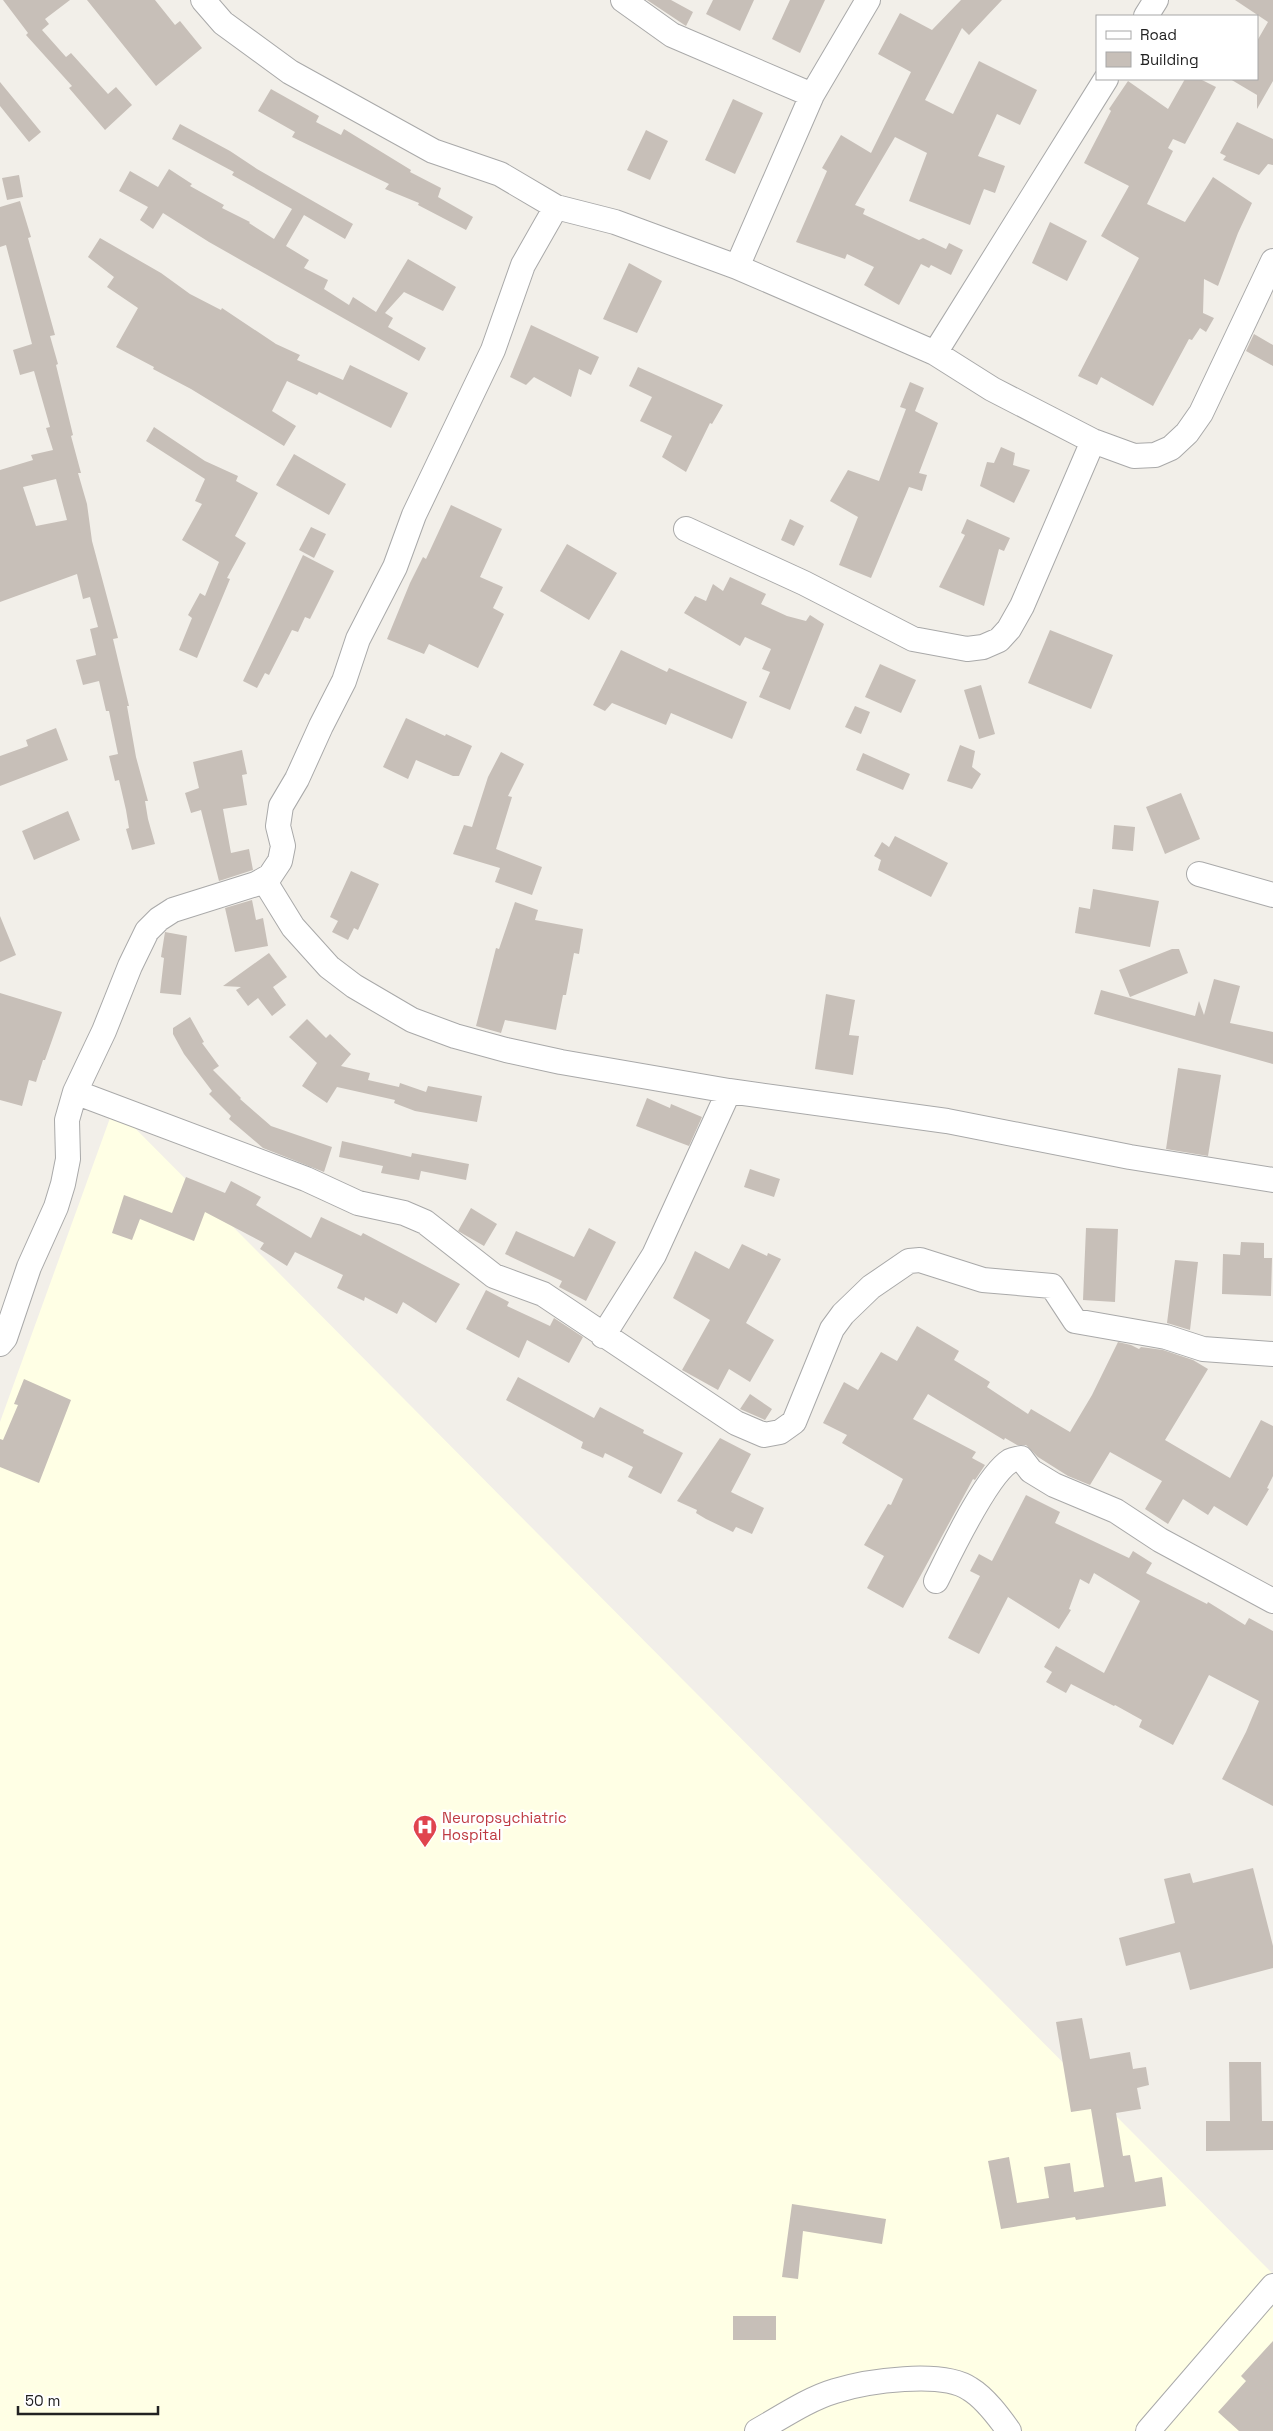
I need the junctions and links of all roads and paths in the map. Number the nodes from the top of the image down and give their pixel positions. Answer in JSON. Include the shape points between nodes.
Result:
{"nodes":[{"id":1,"x":203,"y":0,"type":"edge"},
{"id":2,"x":623,"y":0,"type":"edge"},
{"id":3,"x":868,"y":0,"type":"edge"},
{"id":4,"x":1156,"y":0,"type":"edge"},
{"id":5,"x":1147,"y":15,"type":"edge"},
{"id":6,"x":1105,"y":80,"type":"edge"},
{"id":7,"x":812,"y":95,"type":"junction"},
{"id":8,"x":556,"y":207,"type":"junction"},
{"id":9,"x":1273,"y":261,"type":"edge"},
{"id":10,"x":737,"y":267,"type":"junction"},
{"id":11,"x":935,"y":354,"type":"junction"},
{"id":12,"x":1093,"y":441,"type":"junction"},
{"id":13,"x":686,"y":529,"type":"dead end"},
{"id":14,"x":1199,"y":874,"type":"dead end"},
{"id":15,"x":264,"y":880,"type":"junction"},
{"id":16,"x":1273,"y":894,"type":"edge"},
{"id":17,"x":729,"y":1091,"type":"junction"},
{"id":18,"x":75,"y":1092,"type":"junction"},
{"id":19,"x":1273,"y":1180,"type":"edge"},
{"id":20,"x":603,"y":1336,"type":"junction"},
{"id":21,"x":0,"y":1344,"type":"edge"},
{"id":22,"x":1273,"y":1354,"type":"edge"},
{"id":23,"x":936,"y":1581,"type":"dead end"},
{"id":24,"x":1273,"y":1602,"type":"edge"},
{"id":25,"x":1270,"y":2296,"type":"edge"},
{"id":26,"x":757,"y":2431,"type":"edge"},
{"id":27,"x":1009,"y":2431,"type":"edge"},
{"id":28,"x":1148,"y":2431,"type":"edge"}],
"edges":[{"from":1,"to":8,"type":"street","via":[[223,23],[290,72],[433,151],[500,174]]},
{"from":2,"to":7,"type":"street","via":[[672,34]]},
{"from":3,"to":7,"type":"street"},
{"from":4,"to":5,"type":"street"},
{"from":6,"to":11,"type":"street"},
{"from":7,"to":10,"type":"street"},
{"from":8,"to":10,"type":"street","via":[[615,222]]},
{"from":8,"to":15,"type":"street","via":[[523,265],[493,350],[414,516],[395,567],[358,639],[344,681],[297,779],[280,806],[278,826],[283,854],[276,868]]},
{"from":9,"to":12,"type":"street","via":[[1201,413],[1187,434],[1171,448],[1155,455],[1134,456]]},
{"from":10,"to":11,"type":"street"},
{"from":11,"to":12,"type":"street","via":[[992,389]]},
{"from":12,"to":13,"type":"street","via":[[1022,606],[999,640],[983,647],[967,649],[913,638]]},
{"from":14,"to":16,"type":"street"},
{"from":15,"to":17,"type":"street","via":[[293,927],[329,967],[354,986],[412,1020],[506,1050]]},
{"from":15,"to":18,"type":"street","via":[[173,910],[153,923],[130,966]]},
{"from":17,"to":19,"type":"street","via":[[947,1121]]},
{"from":17,"to":20,"type":"street","via":[[654,1255]]},
{"from":18,"to":20,"type":"street","via":[[306,1179],[358,1203],[404,1213],[425,1222],[494,1276],[543,1294]]},
{"from":18,"to":21,"type":"street","via":[[67,1120],[68,1159],[63,1184]]},
{"from":20,"to":22,"type":"street","via":[[736,1423],[764,1435],[780,1432],[794,1422],[832,1329],[843,1314],[871,1287],[909,1261],[920,1260],[983,1280],[1052,1286],[1076,1321],[1166,1337],[1203,1349]]},
{"from":23,"to":24,"type":"street","via":[[996,1475],[1012,1460],[1022,1458],[1031,1471],[1054,1485],[1116,1511],[1160,1540]]},
{"from":25,"to":28,"type":"street"},
{"from":26,"to":27,"type":"street","via":[[835,2391],[907,2378],[946,2380],[970,2389]]}]}
